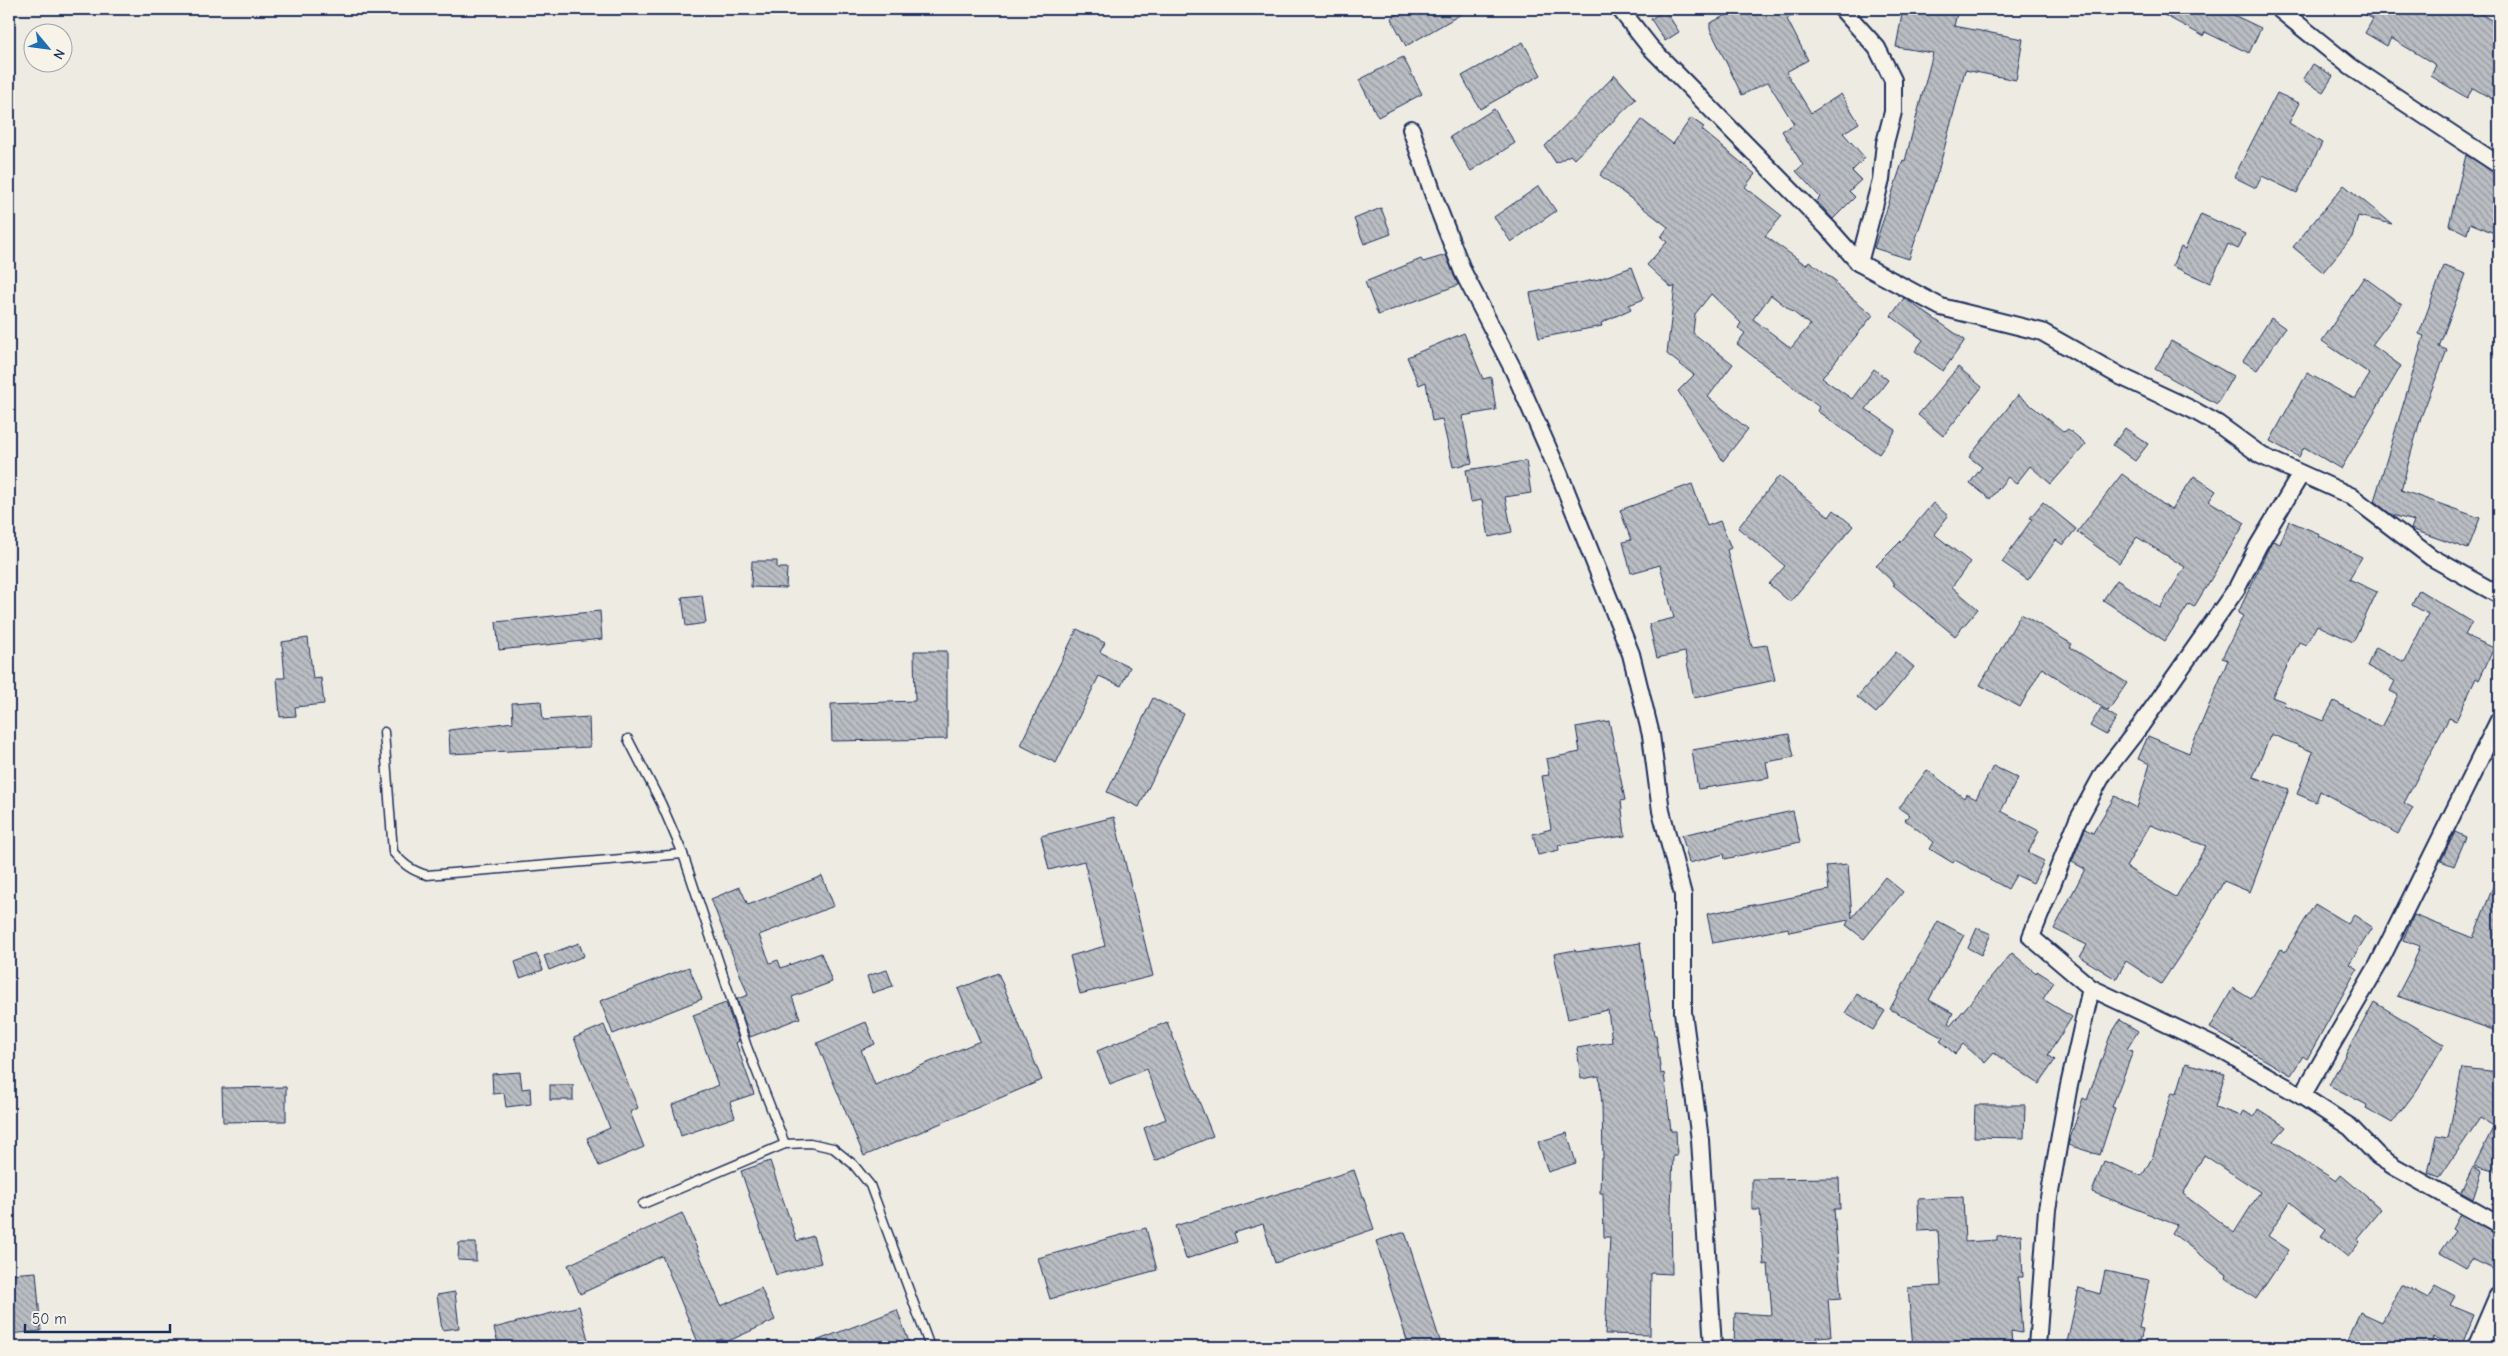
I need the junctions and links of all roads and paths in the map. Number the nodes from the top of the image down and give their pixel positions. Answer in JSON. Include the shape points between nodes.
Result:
{"nodes":[{"id":1,"x":1620,"y":9,"type":"edge"},
{"id":2,"x":1842,"y":9,"type":"edge"},
{"id":3,"x":2279,"y":9,"type":"edge"},
{"id":4,"x":1411,"y":129,"type":"dead end"},
{"id":5,"x":2499,"y":165,"type":"edge"},
{"id":6,"x":1859,"y":263,"type":"junction"},
{"id":7,"x":2301,"y":474,"type":"junction"},
{"id":8,"x":2499,"y":595,"type":"edge"},
{"id":9,"x":2499,"y":720,"type":"edge"},
{"id":10,"x":384,"y":732,"type":"dead end"},
{"id":11,"x":628,"y":739,"type":"dead end"},
{"id":12,"x":683,"y":854,"type":"junction"},
{"id":13,"x":2091,"y":988,"type":"junction"},
{"id":14,"x":2302,"y":1096,"type":"junction"},
{"id":15,"x":785,"y":1144,"type":"junction"},
{"id":16,"x":643,"y":1204,"type":"dead end"},
{"id":17,"x":2499,"y":1225,"type":"edge"},
{"id":18,"x":2499,"y":1298,"type":"edge"},
{"id":19,"x":930,"y":1347,"type":"edge"},
{"id":20,"x":1713,"y":1347,"type":"edge"},
{"id":21,"x":2037,"y":1347,"type":"edge"},
{"id":22,"x":2478,"y":1347,"type":"edge"}],
"edges":[{"from":1,"to":6,"type":"street","via":[[1650,47]]},
{"from":2,"to":6,"type":"street","via":[[1877,48],[1893,80],[1893,112],[1881,180]]},
{"from":3,"to":5,"type":"street","via":[[2351,67]]},
{"from":4,"to":20,"type":"street","via":[[1460,263],[1513,369],[1558,473],[1631,654],[1638,681],[1651,735],[1661,811],[1683,895],[1683,1012],[1700,1140]]},
{"from":6,"to":7,"type":"street","via":[[1940,307],[2042,332],[2120,376],[2193,410],[2262,456]]},
{"from":7,"to":8,"type":"street","via":[[2351,496],[2431,557]]},
{"from":7,"to":13,"type":"street","via":[[2237,588],[2103,774],[2063,854],[2031,937]]},
{"from":9,"to":14,"type":"street","via":[[2378,965]]},
{"from":10,"to":12,"type":"lane","via":[[393,852],[416,872],[427,875]]},
{"from":11,"to":12,"type":"lane"},
{"from":12,"to":15,"type":"lane","via":[[747,1047]]},
{"from":13,"to":14,"type":"street","via":[[2216,1047]]},
{"from":13,"to":21,"type":"street","via":[[2068,1090],[2047,1209]]},
{"from":14,"to":17,"type":"street","via":[[2350,1127],[2378,1156]]},
{"from":15,"to":16,"type":"lane"},
{"from":15,"to":19,"type":"lane","via":[[810,1143],[833,1148],[854,1164],[870,1185]]},
{"from":18,"to":22,"type":"street"}]}
